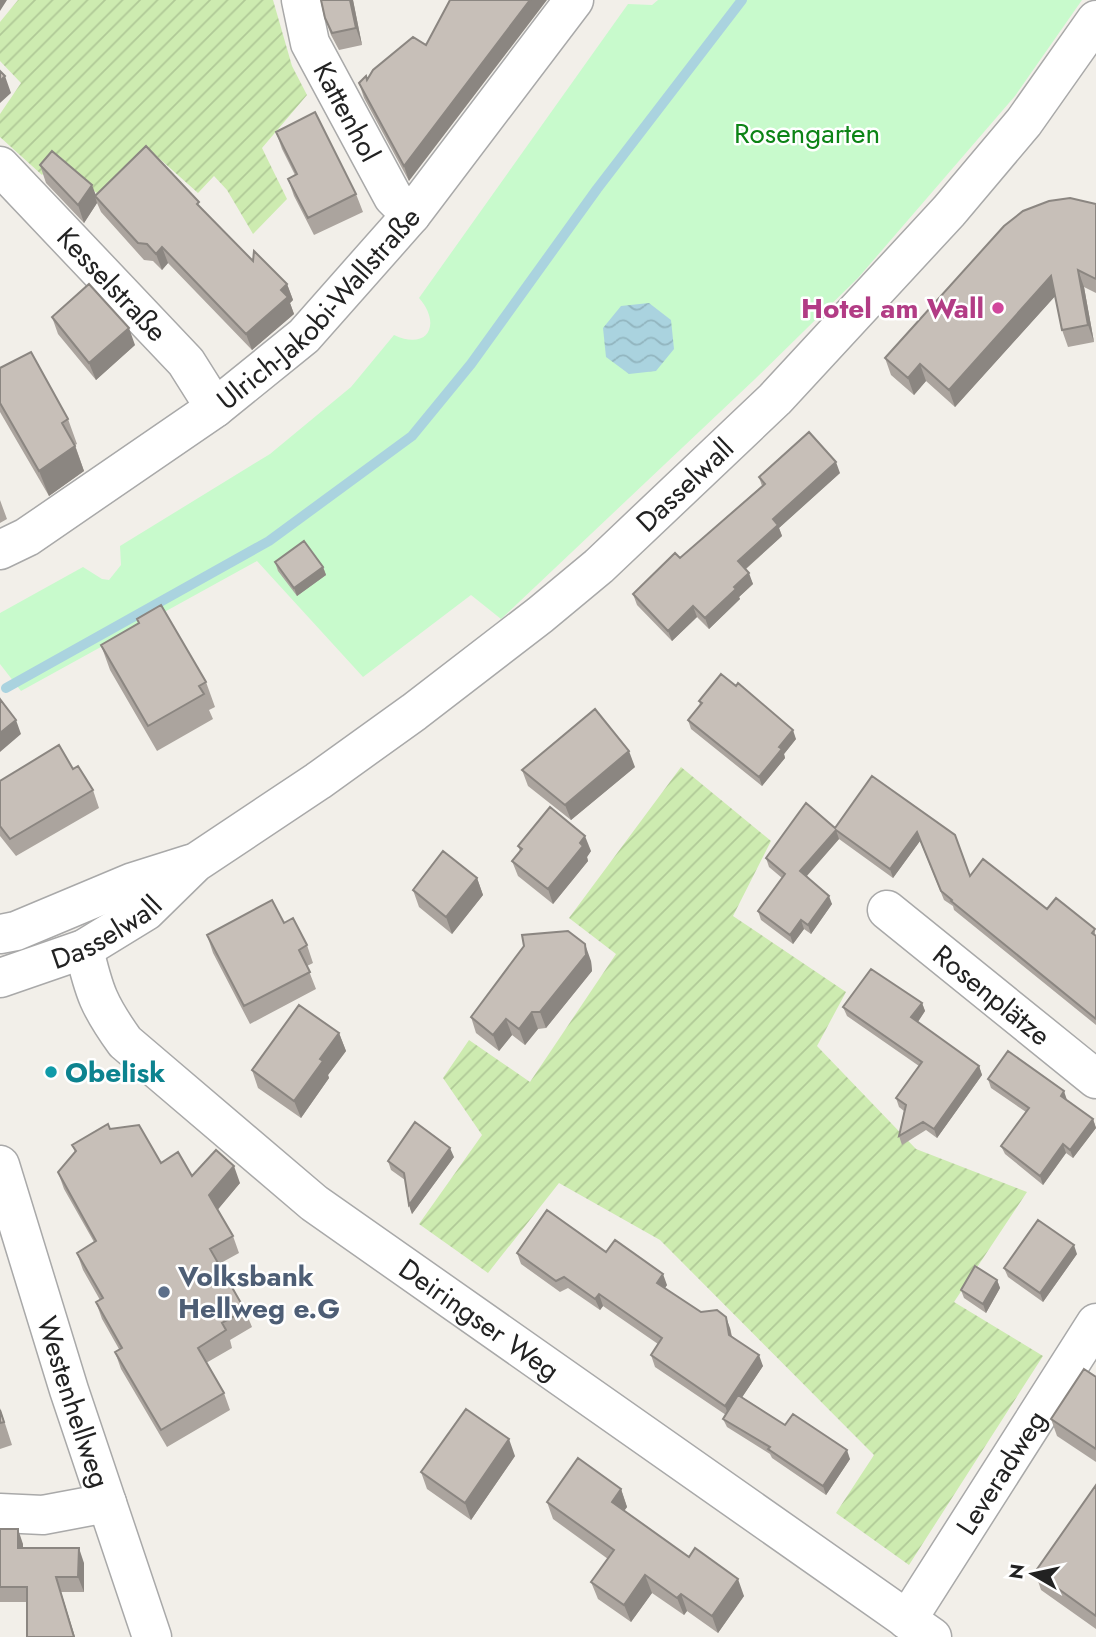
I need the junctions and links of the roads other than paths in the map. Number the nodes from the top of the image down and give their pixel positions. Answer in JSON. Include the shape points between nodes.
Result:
{"nodes":[{"id":1,"x":301,"y":0,"type":"edge"},
{"id":2,"x":574,"y":0,"type":"edge"},
{"id":3,"x":1096,"y":20,"type":"edge"},
{"id":4,"x":0,"y":166,"type":"edge"},
{"id":5,"x":411,"y":215,"type":"junction"},
{"id":6,"x":215,"y":408,"type":"junction"},
{"id":7,"x":0,"y":550,"type":"edge"},
{"id":8,"x":195,"y":863,"type":"junction"},
{"id":9,"x":887,"y":910,"type":"dead end"},
{"id":10,"x":0,"y":934,"type":"edge"},
{"id":11,"x":84,"y":948,"type":"junction"},
{"id":12,"x":0,"y":978,"type":"edge"},
{"id":13,"x":1096,"y":1079,"type":"edge"},
{"id":14,"x":0,"y":1165,"type":"edge"},
{"id":15,"x":1096,"y":1324,"type":"edge"},
{"id":16,"x":107,"y":1503,"type":"junction"},
{"id":17,"x":0,"y":1513,"type":"edge"},
{"id":18,"x":920,"y":1629,"type":"edge"},
{"id":19,"x":152,"y":1637,"type":"edge"}],
"edges":[{"from":1,"to":5,"type":"street","name":"Kattenhol","via":[[310,43],[393,197]]},
{"from":2,"to":5,"type":"street","name":"Ulrich-Jakobi-Wallstraße"},
{"from":3,"to":8,"type":"street","name":"Dasselwall","via":[[1016,131],[833,339],[599,566],[414,712]]},
{"from":4,"to":6,"type":"street","name":"Kesselstraße","via":[[186,362]]},
{"from":5,"to":6,"type":"street","name":"Ulrich-Jakobi-Wallstraße","via":[[304,336]]},
{"from":6,"to":7,"type":"street","name":"Ulrich-Jakobi-Wallstraße","via":[[27,537]]},
{"from":8,"to":10,"type":"street","name":"Dasselwall"},
{"from":8,"to":11,"type":"street","name":"Dasselwall","via":[[146,911]]},
{"from":9,"to":13,"type":"street","name":"Rosenplätze"},
{"from":11,"to":12,"type":"street","name":"Dasselwall"},
{"from":11,"to":18,"type":"street","name":"Deiringser Weg","via":[[96,996],[125,1042],[314,1202]]},
{"from":14,"to":16,"type":"street","name":"Westenhellweg"},
{"from":15,"to":18,"type":"street","name":"Leveradweg"},
{"from":16,"to":17,"type":"street","via":[[43,1515]]},
{"from":16,"to":19,"type":"street","name":"Westenhellweg"}]}
